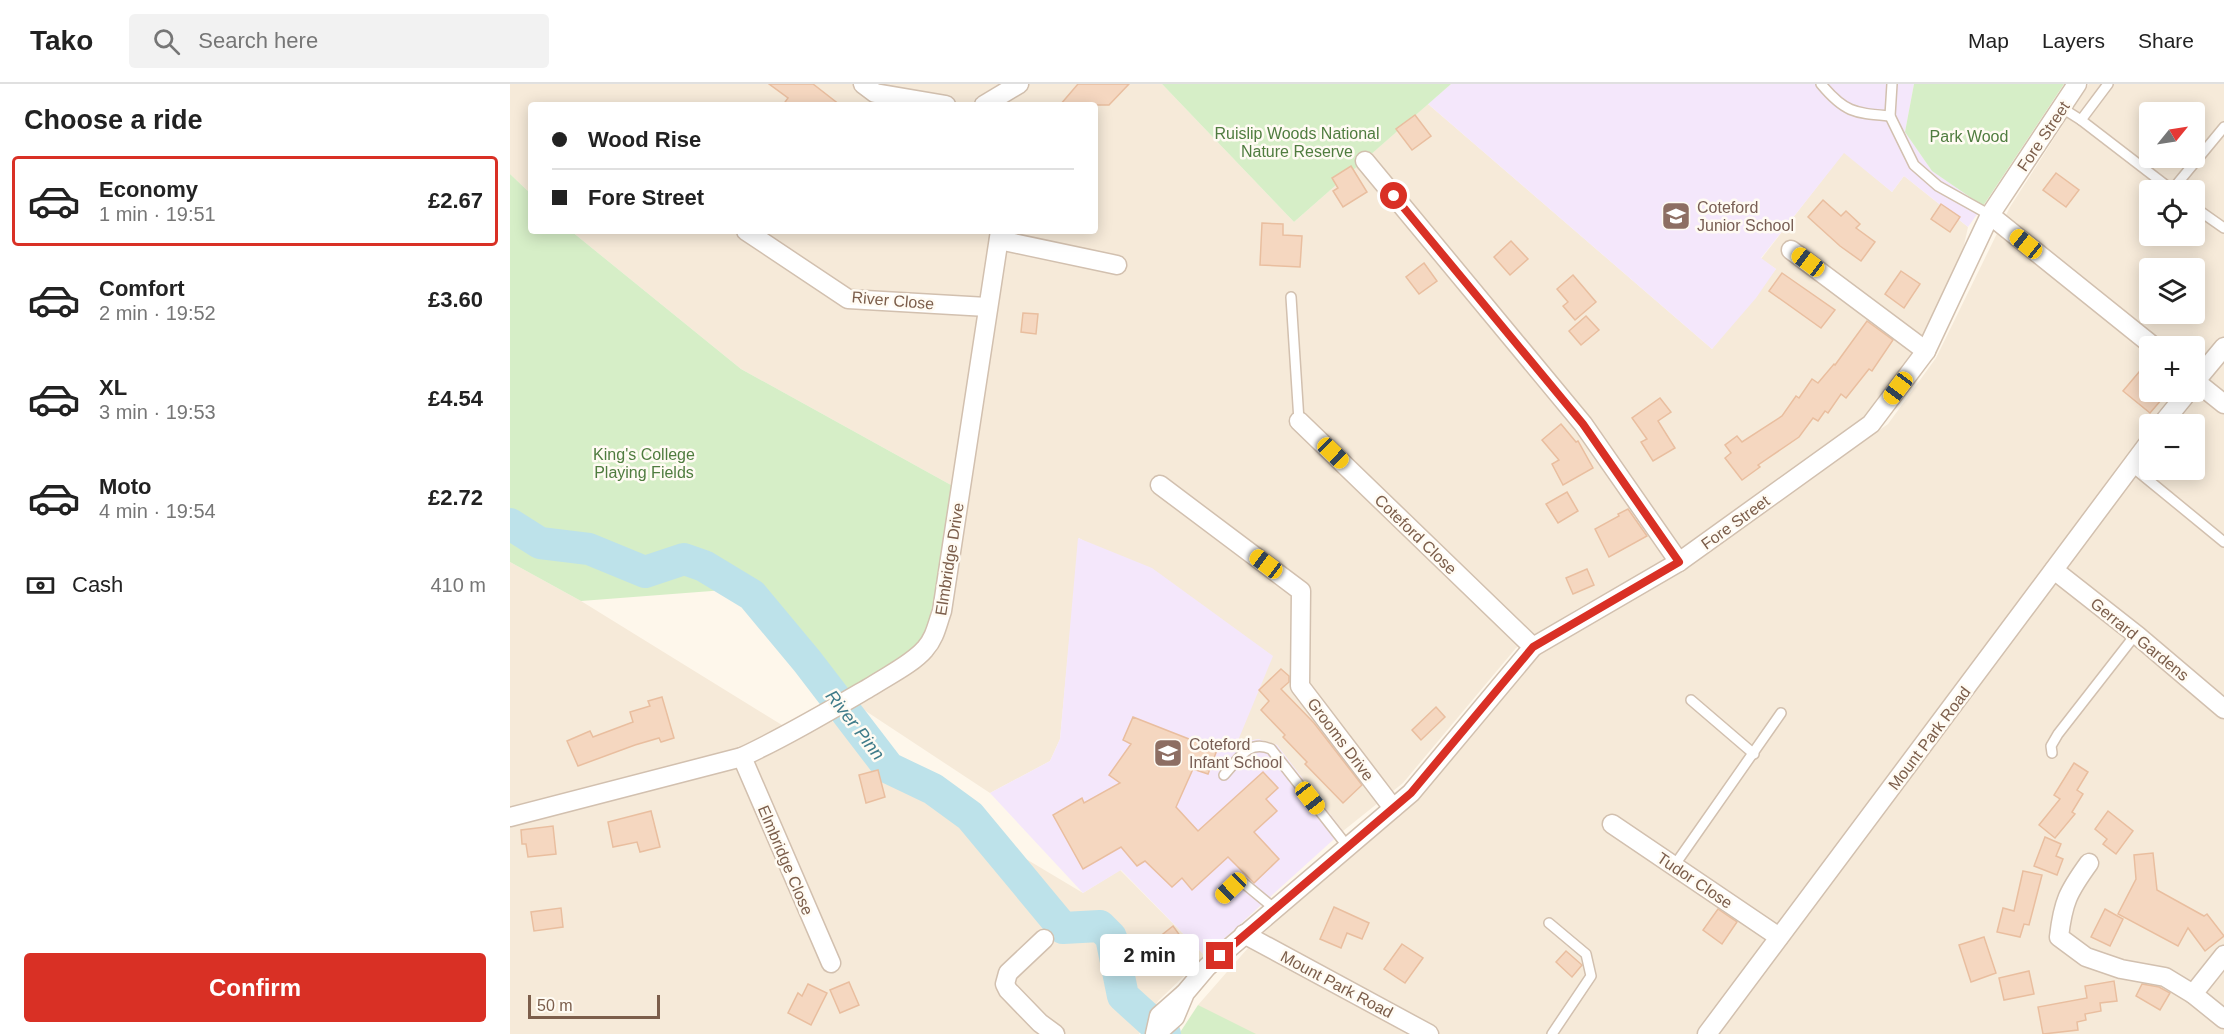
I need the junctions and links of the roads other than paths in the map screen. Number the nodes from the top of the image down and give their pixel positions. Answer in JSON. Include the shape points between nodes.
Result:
{"nodes":[{"id":1,"x":862,"y":84,"type":"edge"},
{"id":2,"x":1019,"y":84,"type":"edge"},
{"id":3,"x":1821,"y":84,"type":"edge"},
{"id":4,"x":1892,"y":84,"type":"edge"},
{"id":5,"x":2077,"y":84,"type":"edge"},
{"id":6,"x":2108,"y":84,"type":"edge"},
{"id":7,"x":928,"y":102,"type":"edge"},
{"id":8,"x":989,"y":102,"type":"edge"},
{"id":9,"x":2062,"y":108,"type":"junction"},
{"id":10,"x":1890,"y":116,"type":"junction"},
{"id":11,"x":2081,"y":120,"type":"junction"},
{"id":12,"x":2224,"y":127,"type":"edge"},
{"id":13,"x":1365,"y":161,"type":"dead end"},
{"id":14,"x":2159,"y":180,"type":"edge"},
{"id":15,"x":2180,"y":180,"type":"edge"},
{"id":16,"x":1990,"y":214,"type":"junction"},
{"id":17,"x":2205,"y":215,"type":"edge"},
{"id":18,"x":2224,"y":228,"type":"edge"},
{"id":19,"x":750,"y":234,"type":"edge"},
{"id":20,"x":999,"y":235,"type":"edge"},
{"id":21,"x":1791,"y":250,"type":"dead end"},
{"id":22,"x":1117,"y":265,"type":"dead end"},
{"id":23,"x":1291,"y":297,"type":"dead end"},
{"id":24,"x":987,"y":307,"type":"junction"},
{"id":25,"x":2141,"y":336,"type":"edge"},
{"id":26,"x":2224,"y":347,"type":"edge"},
{"id":27,"x":1926,"y":351,"type":"junction"},
{"id":28,"x":2205,"y":370,"type":"edge"},
{"id":29,"x":2205,"y":392,"type":"edge"},
{"id":30,"x":2179,"y":402,"type":"edge"},
{"id":31,"x":2224,"y":404,"type":"edge"},
{"id":32,"x":2170,"y":414,"type":"edge"},
{"id":33,"x":1299,"y":421,"type":"joint"},
{"id":34,"x":2139,"y":454,"type":"edge"},
{"id":35,"x":2130,"y":465,"type":"junction"},
{"id":36,"x":1160,"y":485,"type":"dead end"},
{"id":37,"x":2224,"y":542,"type":"edge"},
{"id":38,"x":1679,"y":562,"type":"junction"},
{"id":39,"x":2054,"y":570,"type":"junction"},
{"id":40,"x":2136,"y":634,"type":"junction"},
{"id":41,"x":1533,"y":647,"type":"junction"},
{"id":42,"x":1691,"y":700,"type":"dead end"},
{"id":43,"x":2224,"y":710,"type":"edge"},
{"id":44,"x":1781,"y":714,"type":"dead end"},
{"id":45,"x":2052,"y":753,"type":"dead end"},
{"id":46,"x":1754,"y":754,"type":"junction"},
{"id":47,"x":742,"y":757,"type":"junction"},
{"id":48,"x":1224,"y":774,"type":"dead end"},
{"id":49,"x":1393,"y":808,"type":"junction"},
{"id":50,"x":510,"y":817,"type":"edge"},
{"id":51,"x":1612,"y":824,"type":"dead end"},
{"id":52,"x":1348,"y":847,"type":"junction"},
{"id":53,"x":2089,"y":863,"type":"dead end"},
{"id":54,"x":1674,"y":866,"type":"junction"},
{"id":55,"x":1222,"y":896,"type":"dead end"},
{"id":56,"x":1275,"y":909,"type":"junction"},
{"id":57,"x":1549,"y":923,"type":"dead end"},
{"id":58,"x":1245,"y":934,"type":"junction"},
{"id":59,"x":1779,"y":937,"type":"junction"},
{"id":60,"x":1044,"y":939,"type":"dead end"},
{"id":61,"x":2224,"y":955,"type":"edge"},
{"id":62,"x":831,"y":963,"type":"dead end"},
{"id":63,"x":2193,"y":994,"type":"junction"},
{"id":64,"x":2224,"y":1019,"type":"edge"},
{"id":65,"x":1159,"y":1029,"type":"edge"},
{"id":66,"x":1055,"y":1034,"type":"edge"},
{"id":67,"x":1429,"y":1034,"type":"edge"},
{"id":68,"x":1552,"y":1034,"type":"edge"},
{"id":69,"x":1707,"y":1034,"type":"edge"}],
"edges":[{"from":1,"to":7,"type":"street","via":[[875,93]]},
{"from":2,"to":8,"type":"street"},
{"from":3,"to":10,"type":"lane","via":[[1836,102],[1860,113]]},
{"from":4,"to":10,"type":"lane"},
{"from":5,"to":9,"type":"street","name":"Fore Street"},
{"from":6,"to":11,"type":"lane"},
{"from":9,"to":11,"type":"lane"},
{"from":9,"to":16,"type":"street","name":"Fore Street"},
{"from":10,"to":16,"type":"lane","via":[[1914,165],[1938,186]]},
{"from":11,"to":14,"type":"lane"},
{"from":12,"to":15,"type":"lane"},
{"from":13,"to":38,"type":"street","via":[[1583,424]]},
{"from":16,"to":25,"type":"street"},
{"from":16,"to":27,"type":"street","name":"Fore Street"},
{"from":17,"to":18,"type":"lane"},
{"from":19,"to":24,"type":"street","name":"River Close","via":[[848,299]]},
{"from":20,"to":22,"type":"street"},
{"from":20,"to":24,"type":"street","name":"Elmbridge Drive"},
{"from":21,"to":27,"type":"street"},
{"from":23,"to":33,"type":"lane"},
{"from":24,"to":47,"type":"street","name":"Elmbridge Drive","via":[[942,612],[934,637],[925,649],[872,686]]},
{"from":26,"to":28,"type":"street"},
{"from":27,"to":38,"type":"street","name":"Fore Street","via":[[1871,424]]},
{"from":29,"to":31,"type":"street"},
{"from":30,"to":32,"type":"street"},
{"from":33,"to":41,"type":"street","name":"Coteford Close"},
{"from":34,"to":35,"type":"street","name":"Mount Park Road"},
{"from":35,"to":37,"type":"lane"},
{"from":35,"to":39,"type":"street","name":"Mount Park Road"},
{"from":36,"to":49,"type":"street","name":"Grooms Drive","via":[[1301,591],[1300,686]]},
{"from":38,"to":41,"type":"street","name":"Fore Street"},
{"from":39,"to":40,"type":"street","name":"Gerrard Gardens"},
{"from":39,"to":59,"type":"street","name":"Mount Park Road"},
{"from":40,"to":43,"type":"street","name":"Gerrard Gardens"},
{"from":40,"to":45,"type":"lane","via":[[2058,734],[2051,746]]},
{"from":41,"to":49,"type":"street","name":"Fore Street","via":[[1411,793]]},
{"from":42,"to":46,"type":"lane"},
{"from":44,"to":46,"type":"lane"},
{"from":46,"to":54,"type":"lane"},
{"from":47,"to":50,"type":"street","name":"Elmbridge Drive"},
{"from":47,"to":62,"type":"street","name":"Elmbridge Close"},
{"from":48,"to":52,"type":"lane","via":[[1251,746],[1261,744],[1271,749]]},
{"from":49,"to":52,"type":"street","name":"Fore Street"},
{"from":51,"to":54,"type":"street","name":"Tudor Close"},
{"from":52,"to":56,"type":"street","name":"Fore Street"},
{"from":53,"to":63,"type":"street","via":[[2071,888],[2062,911],[2059,937],[2085,957],[2165,977]]},
{"from":54,"to":59,"type":"street","name":"Tudor Close"},
{"from":55,"to":56,"type":"lane","via":[[1240,880]]},
{"from":56,"to":58,"type":"street","name":"Fore Street"},
{"from":57,"to":68,"type":"lane","via":[[1586,954],[1591,976]]},
{"from":58,"to":65,"type":"street","name":"Fore Street","via":[[1207,967],[1185,993],[1175,1017]]},
{"from":58,"to":67,"type":"street","name":"Mount Park Road"},
{"from":59,"to":69,"type":"street","name":"Mount Park Road"},
{"from":60,"to":66,"type":"street","via":[[1008,973],[1005,984]]},
{"from":61,"to":63,"type":"street"},
{"from":63,"to":64,"type":"street"}]}
